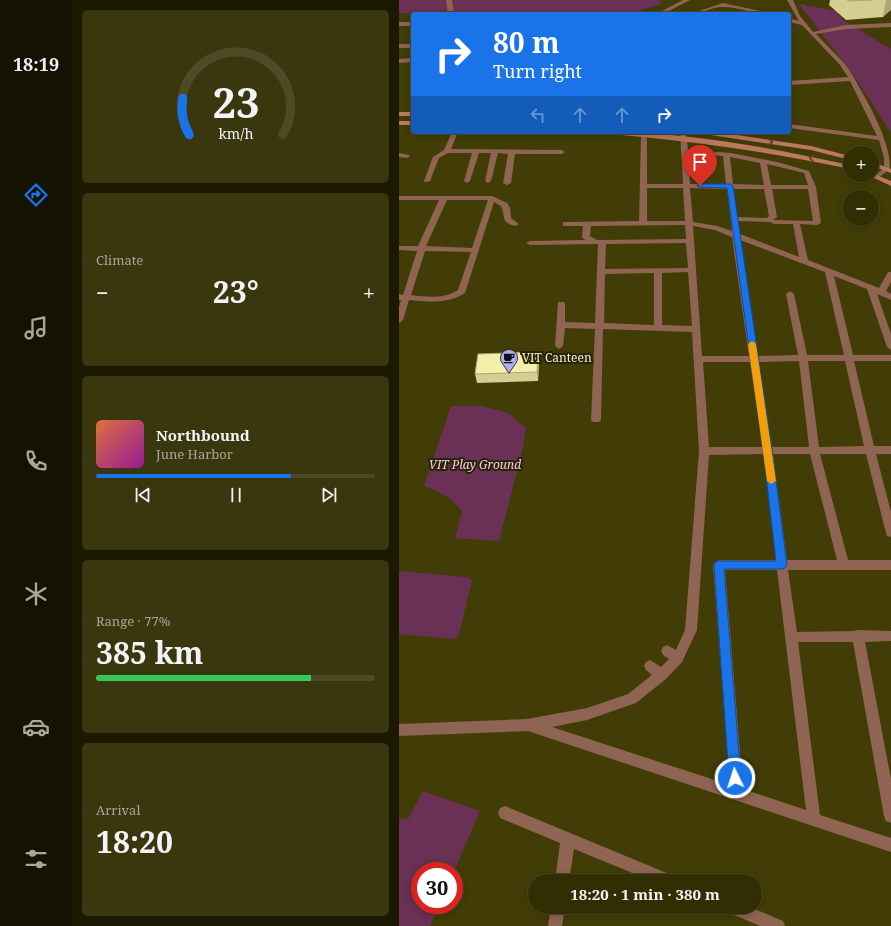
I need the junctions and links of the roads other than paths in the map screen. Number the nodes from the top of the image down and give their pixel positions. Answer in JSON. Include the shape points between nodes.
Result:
{"nodes":[{"id":1,"x":449,"y":0,"type":"edge"},
{"id":2,"x":687,"y":0,"type":"edge"},
{"id":3,"x":790,"y":0,"type":"edge"},
{"id":4,"x":716,"y":2,"type":"dead end"},
{"id":5,"x":725,"y":2,"type":"edge"},
{"id":6,"x":665,"y":11,"type":"dead end"},
{"id":7,"x":451,"y":12,"type":"edge"},
{"id":8,"x":698,"y":12,"type":"edge"},
{"id":9,"x":758,"y":12,"type":"edge"},
{"id":10,"x":791,"y":20,"type":"edge"},
{"id":11,"x":399,"y":24,"type":"edge"},
{"id":12,"x":411,"y":24,"type":"edge"},
{"id":13,"x":805,"y":24,"type":"junction"},
{"id":14,"x":891,"y":25,"type":"edge"},
{"id":15,"x":814,"y":33,"type":"junction"},
{"id":16,"x":399,"y":46,"type":"edge"},
{"id":17,"x":411,"y":46,"type":"edge"},
{"id":18,"x":411,"y":60,"type":"edge"},
{"id":19,"x":399,"y":61,"type":"edge"},
{"id":20,"x":851,"y":79,"type":"junction"},
{"id":21,"x":791,"y":82,"type":"edge"},
{"id":22,"x":399,"y":114,"type":"edge"},
{"id":23,"x":411,"y":114,"type":"edge"},
{"id":24,"x":399,"y":123,"type":"edge"},
{"id":25,"x":411,"y":123,"type":"edge"},
{"id":26,"x":791,"y":126,"type":"edge"},
{"id":27,"x":454,"y":134,"type":"edge"},
{"id":28,"x":633,"y":134,"type":"edge"},
{"id":29,"x":717,"y":134,"type":"edge"},
{"id":30,"x":644,"y":135,"type":"junction"},
{"id":31,"x":683,"y":135,"type":"edge"},
{"id":32,"x":882,"y":139,"type":"junction"},
{"id":33,"x":447,"y":151,"type":"junction"},
{"id":34,"x":476,"y":151,"type":"junction"},
{"id":35,"x":495,"y":152,"type":"junction"},
{"id":36,"x":513,"y":152,"type":"junction"},
{"id":37,"x":562,"y":152,"type":"dead end"},
{"id":38,"x":683,"y":152,"type":"junction"},
{"id":39,"x":726,"y":155,"type":"junction"},
{"id":40,"x":399,"y":156,"type":"edge"},
{"id":41,"x":407,"y":156,"type":"dead end"},
{"id":42,"x":843,"y":156,"type":"edge"},
{"id":43,"x":763,"y":161,"type":"junction"},
{"id":44,"x":843,"y":166,"type":"edge"},
{"id":45,"x":879,"y":166,"type":"edge"},
{"id":46,"x":889,"y":170,"type":"edge"},
{"id":47,"x":879,"y":174,"type":"edge"},
{"id":48,"x":879,"y":178,"type":"edge"},
{"id":49,"x":427,"y":181,"type":"dead end"},
{"id":50,"x":467,"y":181,"type":"dead end"},
{"id":51,"x":488,"y":181,"type":"dead end"},
{"id":52,"x":507,"y":183,"type":"dead end"},
{"id":53,"x":891,"y":184,"type":"edge"},
{"id":54,"x":686,"y":185,"type":"junction"},
{"id":55,"x":643,"y":186,"type":"junction"},
{"id":56,"x":730,"y":186,"type":"junction"},
{"id":57,"x":769,"y":186,"type":"junction"},
{"id":58,"x":812,"y":187,"type":"junction"},
{"id":59,"x":399,"y":198,"type":"edge"},
{"id":60,"x":444,"y":198,"type":"junction"},
{"id":61,"x":491,"y":198,"type":"junction"},
{"id":62,"x":734,"y":219,"type":"junction"},
{"id":63,"x":774,"y":222,"type":"dead end"},
{"id":64,"x":796,"y":222,"type":"junction"},
{"id":65,"x":515,"y":224,"type":"dead end"},
{"id":66,"x":566,"y":224,"type":"dead end"},
{"id":67,"x":587,"y":224,"type":"junction"},
{"id":68,"x":643,"y":224,"type":"junction"},
{"id":69,"x":688,"y":224,"type":"junction"},
{"id":70,"x":736,"y":236,"type":"junction"},
{"id":71,"x":689,"y":241,"type":"junction"},
{"id":72,"x":599,"y":242,"type":"junction"},
{"id":73,"x":530,"y":243,"type":"dead end"},
{"id":74,"x":399,"y":248,"type":"edge"},
{"id":75,"x":422,"y":249,"type":"junction"},
{"id":76,"x":476,"y":250,"type":"junction"},
{"id":77,"x":804,"y":262,"type":"junction"},
{"id":78,"x":691,"y":270,"type":"junction"},
{"id":79,"x":658,"y":271,"type":"junction"},
{"id":80,"x":829,"y":271,"type":"junction"},
{"id":81,"x":601,"y":272,"type":"junction"},
{"id":82,"x":891,"y":274,"type":"edge"},
{"id":83,"x":871,"y":288,"type":"junction"},
{"id":84,"x":881,"y":293,"type":"junction"},
{"id":85,"x":790,"y":294,"type":"dead end"},
{"id":86,"x":891,"y":297,"type":"edge"},
{"id":87,"x":403,"y":298,"type":"edge"},
{"id":88,"x":561,"y":304,"type":"dead end"},
{"id":89,"x":399,"y":320,"type":"edge"},
{"id":90,"x":561,"y":325,"type":"junction"},
{"id":91,"x":600,"y":326,"type":"junction"},
{"id":92,"x":658,"y":328,"type":"junction"},
{"id":93,"x":695,"y":328,"type":"junction"},
{"id":94,"x":559,"y":346,"type":"dead end"},
{"id":95,"x":891,"y":347,"type":"edge"},
{"id":96,"x":754,"y":358,"type":"junction"},
{"id":97,"x":803,"y":358,"type":"junction"},
{"id":98,"x":850,"y":358,"type":"junction"},
{"id":99,"x":891,"y":358,"type":"edge"},
{"id":100,"x":697,"y":359,"type":"junction"},
{"id":101,"x":596,"y":420,"type":"dead end"},
{"id":102,"x":768,"y":450,"type":"junction"},
{"id":103,"x":814,"y":450,"type":"junction"},
{"id":104,"x":870,"y":450,"type":"junction"},
{"id":105,"x":891,"y":450,"type":"edge"},
{"id":106,"x":704,"y":451,"type":"junction"},
{"id":107,"x":891,"y":533,"type":"edge"},
{"id":108,"x":891,"y":564,"type":"edge"},
{"id":109,"x":782,"y":565,"type":"junction"},
{"id":110,"x":844,"y":565,"type":"junction"},
{"id":111,"x":858,"y":635,"type":"junction"},
{"id":112,"x":891,"y":636,"type":"edge"},
{"id":113,"x":791,"y":637,"type":"junction"},
{"id":114,"x":667,"y":651,"type":"dead end"},
{"id":115,"x":678,"y":658,"type":"junction"},
{"id":116,"x":650,"y":666,"type":"dead end"},
{"id":117,"x":662,"y":675,"type":"junction"},
{"id":118,"x":527,"y":725,"type":"junction"},
{"id":119,"x":400,"y":731,"type":"edge"},
{"id":120,"x":737,"y":794,"type":"junction"},
{"id":121,"x":505,"y":813,"type":"dead end"},
{"id":122,"x":891,"y":816,"type":"edge"},
{"id":123,"x":814,"y":819,"type":"junction"},
{"id":124,"x":569,"y":839,"type":"junction"},
{"id":125,"x":891,"y":845,"type":"edge"},
{"id":126,"x":563,"y":874,"type":"edge"},
{"id":127,"x":652,"y":874,"type":"edge"},
{"id":128,"x":557,"y":914,"type":"edge"},
{"id":129,"x":749,"y":914,"type":"edge"},
{"id":130,"x":555,"y":926,"type":"edge"},
{"id":131,"x":778,"y":926,"type":"edge"}],
"edges":[{"from":1,"to":7,"type":"street"},
{"from":2,"to":6,"type":"street"},
{"from":3,"to":13,"type":"street","via":[[792,7]]},
{"from":4,"to":5,"type":"street"},
{"from":5,"to":8,"type":"street"},
{"from":5,"to":9,"type":"street"},
{"from":10,"to":13,"type":"street"},
{"from":11,"to":12,"type":"street"},
{"from":13,"to":15,"type":"street"},
{"from":14,"to":15,"type":"street","via":[[846,27]]},
{"from":15,"to":20,"type":"street"},
{"from":16,"to":17,"type":"street"},
{"from":18,"to":19,"type":"street"},
{"from":20,"to":21,"type":"street"},
{"from":20,"to":32,"type":"street"},
{"from":22,"to":23,"type":"main road"},
{"from":24,"to":25,"type":"main road"},
{"from":26,"to":32,"type":"street"},
{"from":27,"to":33,"type":"street"},
{"from":28,"to":30,"type":"main road"},
{"from":29,"to":42,"type":"main road","one_way":true,"via":[[811,148]]},
{"from":30,"to":31,"type":"main road"},
{"from":30,"to":55,"type":"street"},
{"from":31,"to":38,"type":"street"},
{"from":44,"to":31,"type":"main road","one_way":true},
{"from":32,"to":46,"type":"street"},
{"from":33,"to":34,"type":"street"},
{"from":33,"to":49,"type":"street","via":[[436,157]]},
{"from":34,"to":35,"type":"street"},
{"from":34,"to":50,"type":"street"},
{"from":35,"to":36,"type":"street"},
{"from":35,"to":51,"type":"street"},
{"from":36,"to":37,"type":"street"},
{"from":36,"to":52,"type":"street"},
{"from":38,"to":39,"type":"street"},
{"from":38,"to":54,"type":"street"},
{"from":39,"to":43,"type":"street"},
{"from":39,"to":56,"type":"street"},
{"from":40,"to":41,"type":"street"},
{"from":43,"to":57,"type":"street"},
{"from":43,"to":58,"type":"street","via":[[807,172]]},
{"from":45,"to":46,"type":"main road"},
{"from":46,"to":47,"type":"street"},
{"from":48,"to":53,"type":"main road"},
{"from":54,"to":55,"type":"street"},
{"from":54,"to":56,"type":"street"},
{"from":54,"to":69,"type":"street"},
{"from":55,"to":68,"type":"street"},
{"from":56,"to":57,"type":"street"},
{"from":56,"to":62,"type":"street"},
{"from":57,"to":58,"type":"street"},
{"from":57,"to":62,"type":"street","via":[[773,217],[768,220]]},
{"from":58,"to":64,"type":"street","via":[[817,223]]},
{"from":59,"to":60,"type":"street"},
{"from":60,"to":61,"type":"street"},
{"from":60,"to":75,"type":"street"},
{"from":61,"to":65,"type":"street","via":[[504,203],[507,207],[507,219]]},
{"from":61,"to":76,"type":"street"},
{"from":62,"to":70,"type":"street"},
{"from":63,"to":64,"type":"street"},
{"from":64,"to":77,"type":"street"},
{"from":66,"to":67,"type":"street"},
{"from":67,"to":68,"type":"street"},
{"from":67,"to":72,"type":"street","via":[[586,236]]},
{"from":68,"to":69,"type":"street"},
{"from":69,"to":70,"type":"street","via":[[717,228]]},
{"from":69,"to":71,"type":"street"},
{"from":70,"to":77,"type":"street"},
{"from":70,"to":96,"type":"street"},
{"from":71,"to":72,"type":"street"},
{"from":71,"to":78,"type":"street"},
{"from":72,"to":73,"type":"street"},
{"from":72,"to":81,"type":"street"},
{"from":74,"to":75,"type":"street"},
{"from":75,"to":76,"type":"street"},
{"from":75,"to":87,"type":"street"},
{"from":76,"to":87,"type":"street","via":[[462,291],[457,295],[447,298]]},
{"from":77,"to":80,"type":"street"},
{"from":78,"to":79,"type":"street"},
{"from":78,"to":93,"type":"street"},
{"from":79,"to":81,"type":"street"},
{"from":79,"to":92,"type":"street"},
{"from":80,"to":83,"type":"street"},
{"from":80,"to":98,"type":"street"},
{"from":81,"to":91,"type":"street"},
{"from":82,"to":84,"type":"street"},
{"from":83,"to":84,"type":"street"},
{"from":83,"to":95,"type":"street"},
{"from":84,"to":86,"type":"street"},
{"from":85,"to":97,"type":"street"},
{"from":87,"to":89,"type":"street"},
{"from":88,"to":90,"type":"street"},
{"from":90,"to":91,"type":"street"},
{"from":90,"to":94,"type":"street"},
{"from":91,"to":92,"type":"street"},
{"from":91,"to":101,"type":"street"},
{"from":92,"to":93,"type":"street"},
{"from":93,"to":100,"type":"street"},
{"from":96,"to":97,"type":"street"},
{"from":96,"to":100,"type":"street"},
{"from":96,"to":102,"type":"street"},
{"from":97,"to":98,"type":"street"},
{"from":97,"to":103,"type":"street"},
{"from":98,"to":99,"type":"street"},
{"from":98,"to":104,"type":"street"},
{"from":100,"to":106,"type":"street"},
{"from":102,"to":103,"type":"street"},
{"from":102,"to":106,"type":"street"},
{"from":102,"to":109,"type":"street"},
{"from":103,"to":104,"type":"street"},
{"from":103,"to":110,"type":"street"},
{"from":104,"to":105,"type":"street"},
{"from":104,"to":107,"type":"street"},
{"from":106,"to":115,"type":"street","via":[[691,630]]},
{"from":108,"to":110,"type":"street"},
{"from":109,"to":110,"type":"street"},
{"from":109,"to":113,"type":"street"},
{"from":109,"to":120,"type":"street","via":[[719,565]]},
{"from":111,"to":112,"type":"street"},
{"from":111,"to":113,"type":"street"},
{"from":111,"to":122,"type":"street"},
{"from":113,"to":123,"type":"street"},
{"from":114,"to":115,"type":"street"},
{"from":115,"to":117,"type":"street"},
{"from":116,"to":117,"type":"street"},
{"from":117,"to":118,"type":"street","via":[[632,699],[587,714]]},
{"from":118,"to":119,"type":"street"},
{"from":118,"to":120,"type":"street"},
{"from":120,"to":123,"type":"street"},
{"from":121,"to":124,"type":"street"},
{"from":123,"to":125,"type":"street"},
{"from":124,"to":126,"type":"street"},
{"from":124,"to":127,"type":"street"},
{"from":128,"to":130,"type":"street"},
{"from":129,"to":131,"type":"street"}]}
